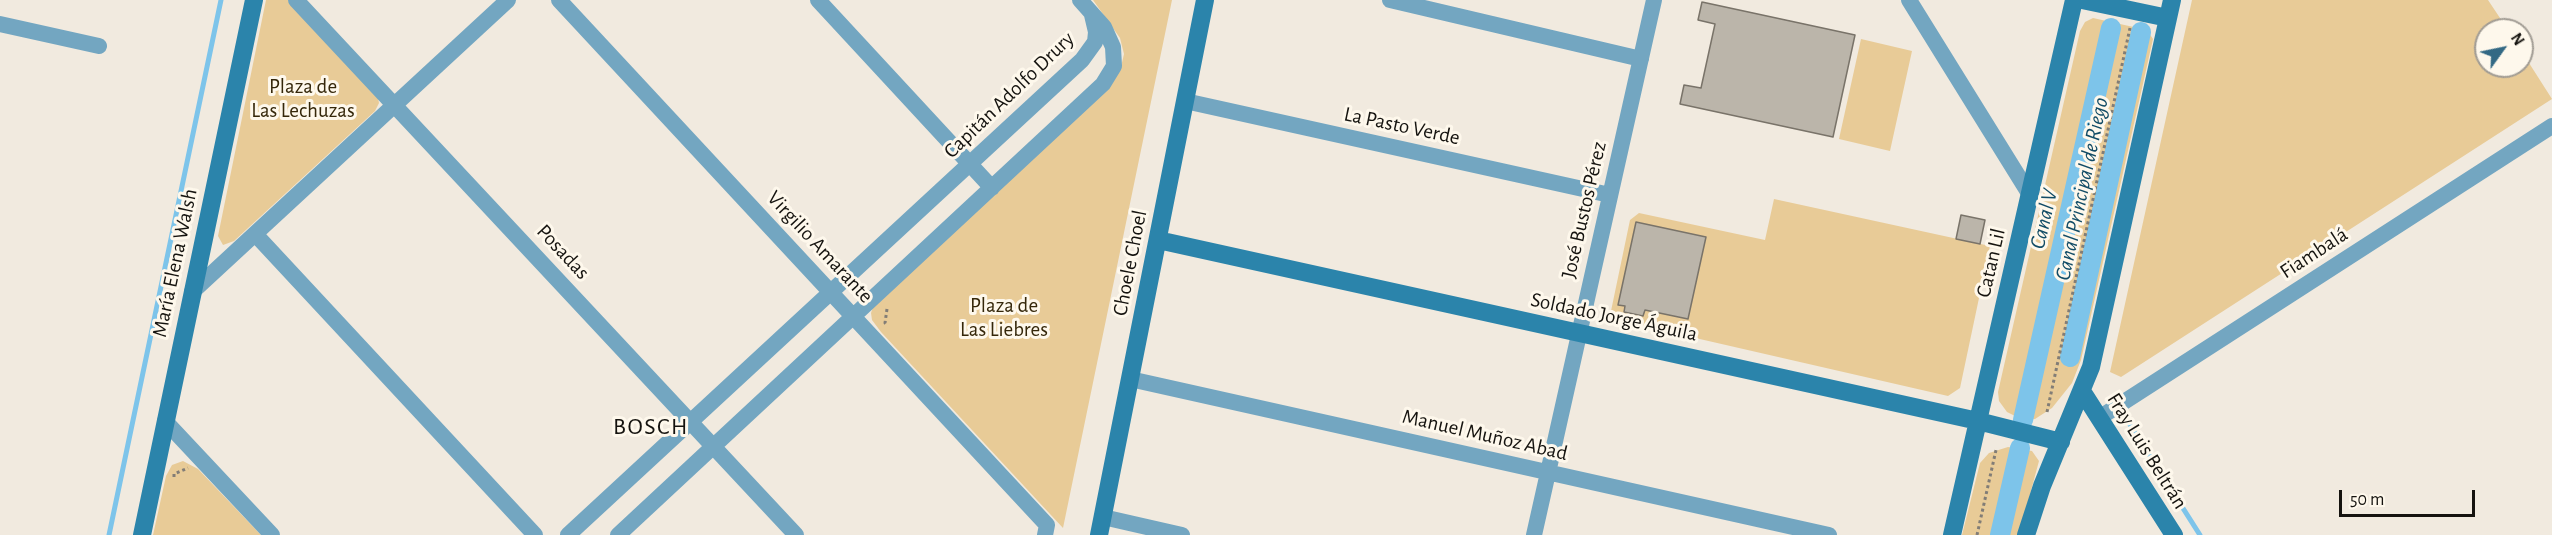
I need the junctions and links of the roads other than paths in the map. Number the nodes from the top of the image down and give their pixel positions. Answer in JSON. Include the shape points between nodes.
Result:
{"nodes":[{"id":1,"x":254,"y":0,"type":"edge"},
{"id":2,"x":296,"y":0,"type":"edge"},
{"id":3,"x":508,"y":0,"type":"edge"},
{"id":4,"x":559,"y":0,"type":"edge"},
{"id":5,"x":818,"y":0,"type":"edge"},
{"id":6,"x":1205,"y":0,"type":"edge"},
{"id":7,"x":1390,"y":0,"type":"edge"},
{"id":8,"x":1654,"y":0,"type":"edge"},
{"id":9,"x":1910,"y":0,"type":"edge"},
{"id":10,"x":2074,"y":0,"type":"edge"},
{"id":11,"x":2082,"y":0,"type":"edge"},
{"id":12,"x":2172,"y":0,"type":"edge"},
{"id":13,"x":1085,"y":6,"type":"edge"},
{"id":14,"x":2168,"y":18,"type":"junction"},
{"id":15,"x":0,"y":24,"type":"edge"},
{"id":16,"x":99,"y":46,"type":"dead end"},
{"id":17,"x":1641,"y":59,"type":"junction"},
{"id":18,"x":1185,"y":101,"type":"junction"},
{"id":19,"x":395,"y":105,"type":"junction"},
{"id":20,"x":2552,"y":126,"type":"edge"},
{"id":21,"x":970,"y":164,"type":"junction"},
{"id":22,"x":992,"y":188,"type":"junction"},
{"id":23,"x":1610,"y":195,"type":"junction"},
{"id":24,"x":2030,"y":195,"type":"junction"},
{"id":25,"x":256,"y":235,"type":"junction"},
{"id":26,"x":1158,"y":240,"type":"junction"},
{"id":27,"x":192,"y":292,"type":"junction"},
{"id":28,"x":831,"y":292,"type":"junction"},
{"id":29,"x":853,"y":316,"type":"junction"},
{"id":30,"x":1579,"y":333,"type":"junction"},
{"id":31,"x":1130,"y":378,"type":"junction"},
{"id":32,"x":2082,"y":391,"type":"junction"},
{"id":33,"x":2099,"y":418,"type":"junction"},
{"id":34,"x":165,"y":421,"type":"junction"},
{"id":35,"x":1978,"y":421,"type":"junction"},
{"id":36,"x":691,"y":422,"type":"junction"},
{"id":37,"x":2061,"y":442,"type":"junction"},
{"id":38,"x":713,"y":446,"type":"junction"},
{"id":39,"x":1548,"y":472,"type":"junction"},
{"id":40,"x":1101,"y":526,"type":"edge"},
{"id":41,"x":1046,"y":530,"type":"edge"},
{"id":42,"x":141,"y":535,"type":"edge"},
{"id":43,"x":272,"y":535,"type":"edge"},
{"id":44,"x":535,"y":535,"type":"edge"},
{"id":45,"x":568,"y":535,"type":"edge"},
{"id":46,"x":618,"y":535,"type":"edge"},
{"id":47,"x":796,"y":535,"type":"edge"},
{"id":48,"x":1182,"y":535,"type":"edge"},
{"id":49,"x":1534,"y":535,"type":"edge"},
{"id":50,"x":1829,"y":535,"type":"edge"},
{"id":51,"x":1952,"y":535,"type":"edge"},
{"id":52,"x":2026,"y":535,"type":"edge"},
{"id":53,"x":2174,"y":535,"type":"edge"}],
"edges":[{"from":1,"to":27,"type":"street","name":"María Elena Walsh"},
{"from":2,"to":19,"type":"street","name":"Posadas"},
{"from":3,"to":19,"type":"street"},
{"from":4,"to":28,"type":"street","name":"Virgilio Amarante"},
{"from":5,"to":21,"type":"street"},
{"from":6,"to":18,"type":"street","name":"Choele Choel"},
{"from":7,"to":17,"type":"street"},
{"from":8,"to":17,"type":"street","name":"José Bustos Pérez"},
{"from":9,"to":24,"type":"street"},
{"from":10,"to":24,"type":"street","name":"Catan Lil"},
{"from":11,"to":14,"type":"street"},
{"from":12,"to":14,"type":"street"},
{"from":13,"to":21,"type":"street","name":"Capitán Adolfo Drury","via":[[1096,32],[1090,51]]},
{"from":13,"to":22,"type":"street","name":"Capitán Adolfo Drury","via":[[1104,27],[1113,47],[1115,57],[1110,75]]},
{"from":14,"to":32,"type":"street","via":[[2093,359]]},
{"from":15,"to":16,"type":"street"},
{"from":17,"to":23,"type":"street","name":"José Bustos Pérez"},
{"from":18,"to":23,"type":"street","name":"La Pasto Verde"},
{"from":18,"to":26,"type":"street","name":"Choele Choel"},
{"from":19,"to":25,"type":"street"},
{"from":19,"to":36,"type":"street","name":"Posadas"},
{"from":20,"to":33,"type":"street","name":"Fiambalá"},
{"from":21,"to":22,"type":"street"},
{"from":21,"to":28,"type":"street","name":"Capitán Adolfo Drury"},
{"from":22,"to":29,"type":"street","name":"Capitán Adolfo Drury"},
{"from":23,"to":30,"type":"street","name":"José Bustos Pérez"},
{"from":24,"to":35,"type":"street","name":"Catan Lil"},
{"from":25,"to":27,"type":"street"},
{"from":25,"to":44,"type":"street"},
{"from":26,"to":30,"type":"street","name":"Soldado Jorge Águila"},
{"from":26,"to":31,"type":"street","name":"Choele Choel"},
{"from":27,"to":34,"type":"street","name":"María Elena Walsh"},
{"from":28,"to":29,"type":"street","name":"Virgilio Amarante"},
{"from":28,"to":36,"type":"street","name":"Capitán Adolfo Drury"},
{"from":29,"to":38,"type":"street","name":"Capitán Adolfo Drury"},
{"from":29,"to":41,"type":"street","name":"Virgilio Amarante"},
{"from":30,"to":35,"type":"street","name":"Soldado Jorge Águila"},
{"from":30,"to":39,"type":"street","name":"José Bustos Pérez"},
{"from":31,"to":39,"type":"street","name":"Manuel Muñoz Abad"},
{"from":31,"to":40,"type":"street","name":"Choele Choel"},
{"from":32,"to":33,"type":"street","name":"Fray Luis Beltrán"},
{"from":32,"to":37,"type":"street"},
{"from":33,"to":53,"type":"street","name":"Fray Luis Beltrán"},
{"from":34,"to":42,"type":"street","name":"María Elena Walsh"},
{"from":34,"to":43,"type":"street"},
{"from":35,"to":37,"type":"street","name":"Soldado Jorge Águila"},
{"from":35,"to":51,"type":"street","name":"Catan Lil"},
{"from":36,"to":38,"type":"street","name":"Posadas"},
{"from":36,"to":45,"type":"street","name":"Capitán Adolfo Drury"},
{"from":37,"to":52,"type":"street"},
{"from":38,"to":46,"type":"street","name":"Capitán Adolfo Drury"},
{"from":38,"to":47,"type":"street","name":"Posadas"},
{"from":39,"to":49,"type":"street","name":"José Bustos Pérez"},
{"from":39,"to":50,"type":"street","name":"Manuel Muñoz Abad"},
{"from":40,"to":48,"type":"street"}]}
